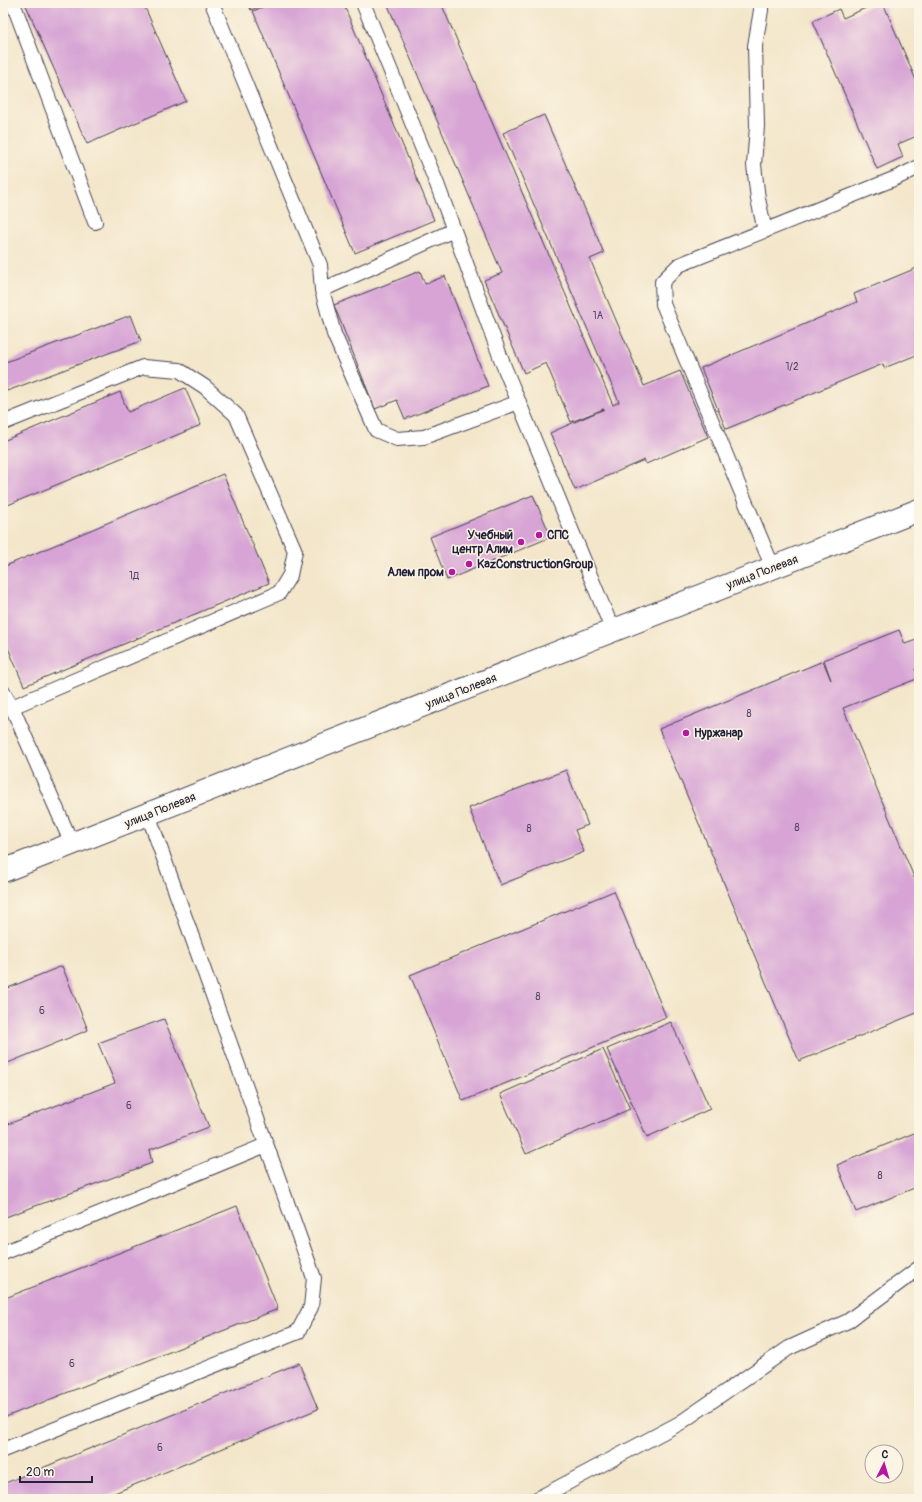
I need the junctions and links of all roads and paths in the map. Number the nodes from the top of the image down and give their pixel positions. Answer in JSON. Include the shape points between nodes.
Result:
{"nodes":[{"id":1,"x":14,"y":3,"type":"edge"},
{"id":2,"x":212,"y":3,"type":"edge"},
{"id":3,"x":363,"y":3,"type":"edge"},
{"id":4,"x":760,"y":3,"type":"edge"},
{"id":5,"x":919,"y":167,"type":"edge"},
{"id":6,"x":95,"y":222,"type":"dead end"},
{"id":7,"x":454,"y":230,"type":"junction"},
{"id":8,"x":765,"y":231,"type":"junction"},
{"id":9,"x":322,"y":290,"type":"junction"},
{"id":10,"x":519,"y":402,"type":"junction"},
{"id":11,"x":3,"y":423,"type":"edge"},
{"id":12,"x":919,"y":510,"type":"edge"},
{"id":13,"x":773,"y":568,"type":"junction"},
{"id":14,"x":612,"y":631,"type":"junction"},
{"id":15,"x":3,"y":692,"type":"edge"},
{"id":16,"x":12,"y":707,"type":"junction"},
{"id":17,"x":148,"y":814,"type":"junction"},
{"id":18,"x":72,"y":844,"type":"junction"},
{"id":19,"x":3,"y":871,"type":"edge"},
{"id":20,"x":266,"y":1145,"type":"junction"},
{"id":21,"x":3,"y":1254,"type":"edge"},
{"id":22,"x":919,"y":1268,"type":"edge"},
{"id":23,"x":3,"y":1450,"type":"edge"},
{"id":24,"x":537,"y":1499,"type":"edge"}],
"edges":[{"from":1,"to":6,"type":"lane"},
{"from":2,"to":9,"type":"lane","via":[[320,265]]},
{"from":3,"to":7,"type":"lane"},
{"from":4,"to":8,"type":"lane","via":[[755,46],[757,126],[754,165]]},
{"from":5,"to":8,"type":"lane"},
{"from":7,"to":9,"type":"lane"},
{"from":7,"to":10,"type":"lane"},
{"from":8,"to":13,"type":"lane","via":[[679,265],[662,282],[663,304]]},
{"from":9,"to":10,"type":"lane","via":[[334,334],[376,430],[396,439],[424,436]]},
{"from":10,"to":14,"type":"lane"},
{"from":11,"to":16,"type":"lane","via":[[143,367],[179,370],[205,387],[236,415],[295,551],[290,575],[279,593]]},
{"from":12,"to":13,"type":"street","name":"улица Полевая"},
{"from":13,"to":14,"type":"street","name":"улица Полевая"},
{"from":14,"to":17,"type":"street","name":"улица Полевая"},
{"from":15,"to":16,"type":"lane"},
{"from":16,"to":18,"type":"lane"},
{"from":17,"to":18,"type":"street","name":"улица Полевая"},
{"from":17,"to":20,"type":"lane"},
{"from":18,"to":19,"type":"street","name":"улица Полевая"},
{"from":20,"to":21,"type":"lane"},
{"from":20,"to":23,"type":"lane","via":[[314,1278],[311,1308],[298,1332]]},
{"from":22,"to":24,"type":"lane","via":[[848,1321],[789,1348],[680,1423]]}]}
